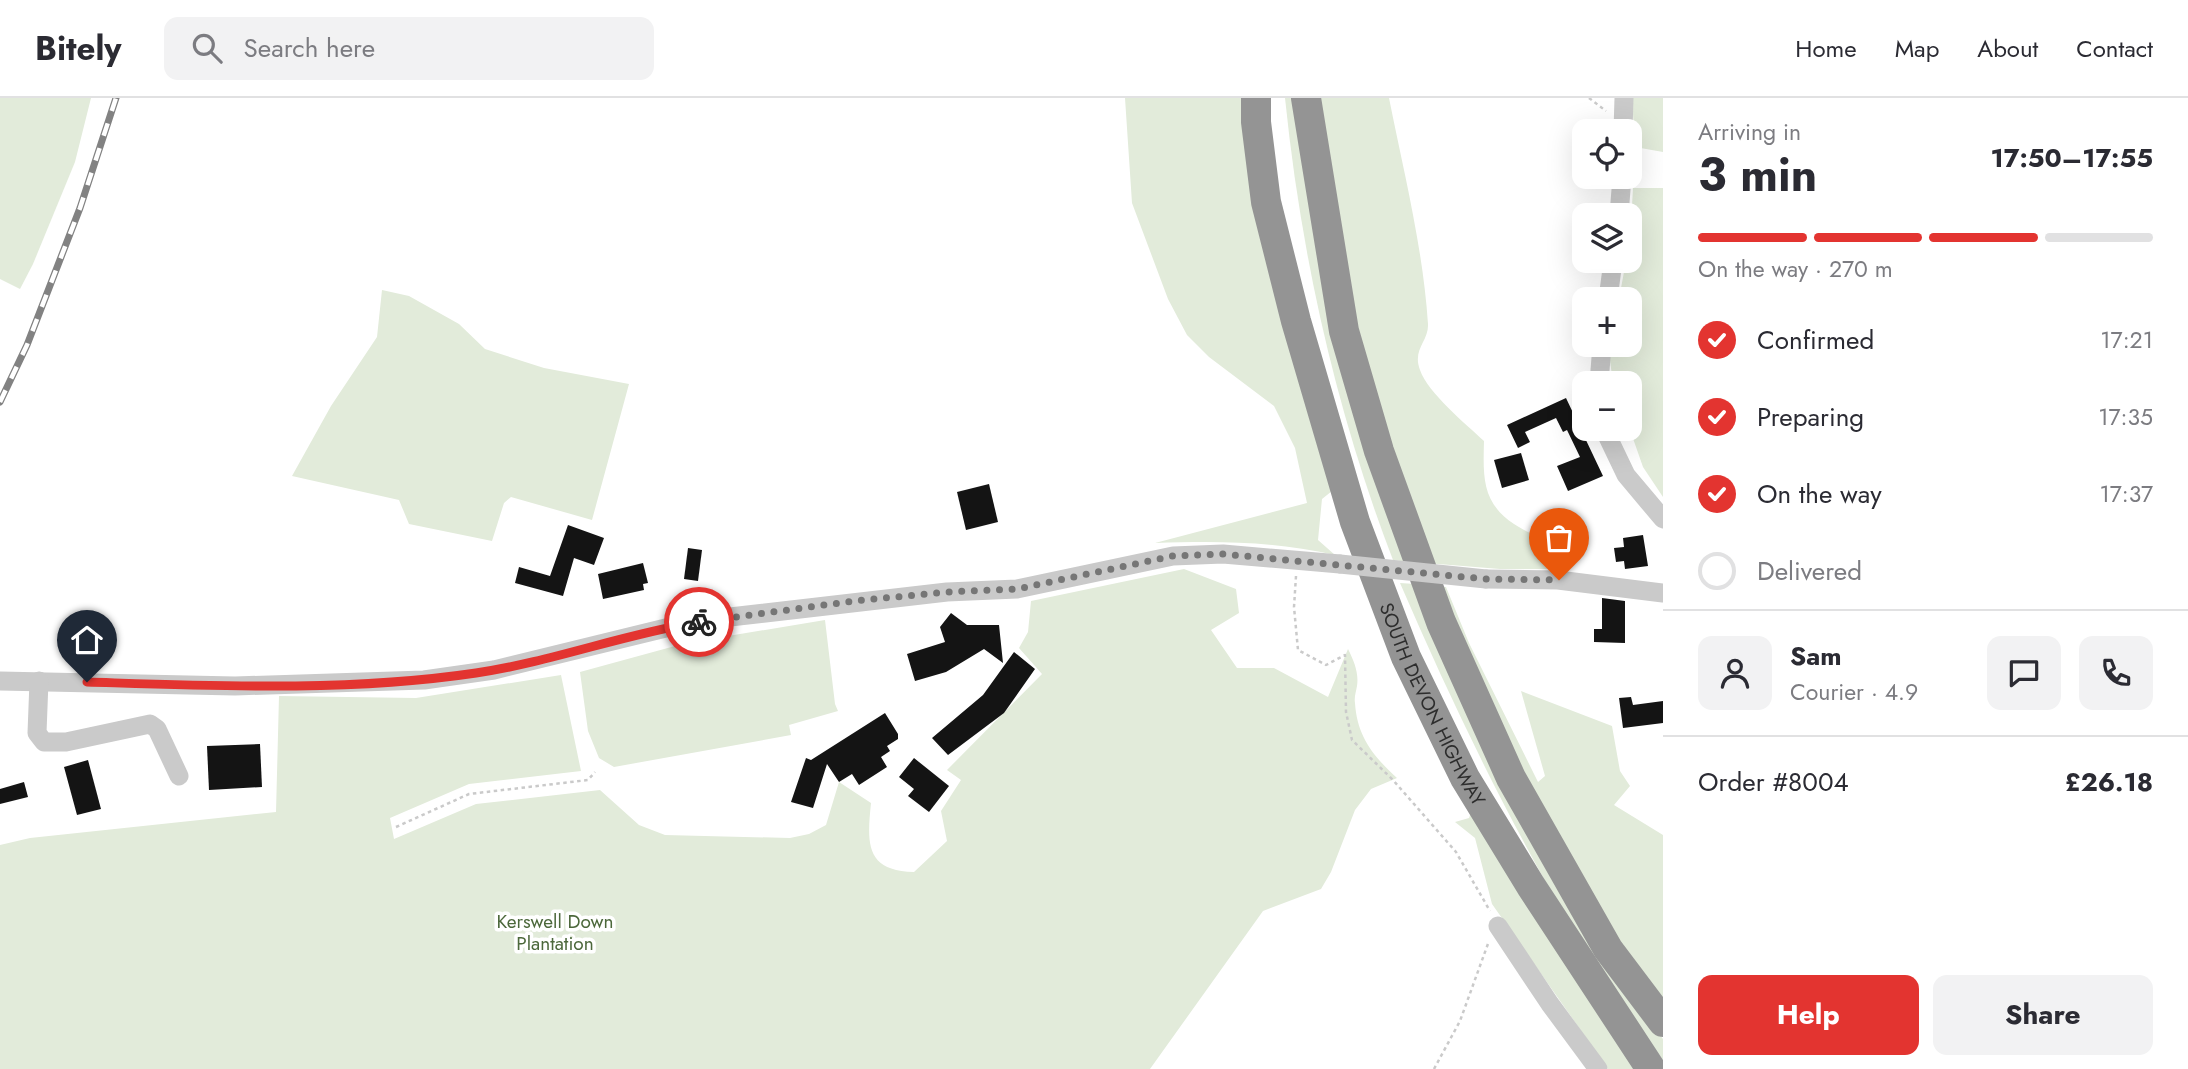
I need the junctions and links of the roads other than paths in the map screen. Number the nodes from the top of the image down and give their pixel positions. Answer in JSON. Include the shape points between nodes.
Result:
{"nodes":[{"id":1,"x":1256,"y":98,"type":"edge"},
{"id":2,"x":1306,"y":98,"type":"edge"},
{"id":3,"x":1623,"y":98,"type":"edge"},
{"id":4,"x":1623,"y":119,"type":"edge"},
{"id":5,"x":1610,"y":441,"type":"edge"},
{"id":6,"x":1659,"y":511,"type":"edge"},
{"id":7,"x":1663,"y":593,"type":"edge"},
{"id":8,"x":0,"y":681,"type":"edge"},
{"id":9,"x":39,"y":681,"type":"junction"},
{"id":10,"x":178,"y":776,"type":"dead end"},
{"id":11,"x":1498,"y":926,"type":"road end"},
{"id":12,"x":1663,"y":1022,"type":"edge"},
{"id":13,"x":1598,"y":1069,"type":"edge"},
{"id":14,"x":1651,"y":1069,"type":"edge"}],
"edges":[{"from":1,"to":14,"type":"highway","name":"SOUTH DEVON HIGHWAY","via":[[1266,202],[1296,321],[1354,522],[1406,657],[1465,778]]},
{"from":2,"to":12,"type":"highway","name":"SOUTH DEVON HIGHWAY","via":[[1344,331],[1378,451],[1441,622],[1511,778],[1608,949]]},
{"from":3,"to":4,"type":"street"},
{"from":5,"to":6,"type":"street","via":[[1626,475]]},
{"from":7,"to":9,"type":"street","bridge":true,"via":[[1559,580],[1486,579],[1223,554],[1173,556],[1017,589],[854,601],[691,623],[494,670],[424,680],[235,686]]},
{"from":8,"to":9,"type":"street"},
{"from":9,"to":10,"type":"street","via":[[37,733],[44,742],[150,724],[157,729]]},
{"from":11,"to":13,"type":"street"}]}
